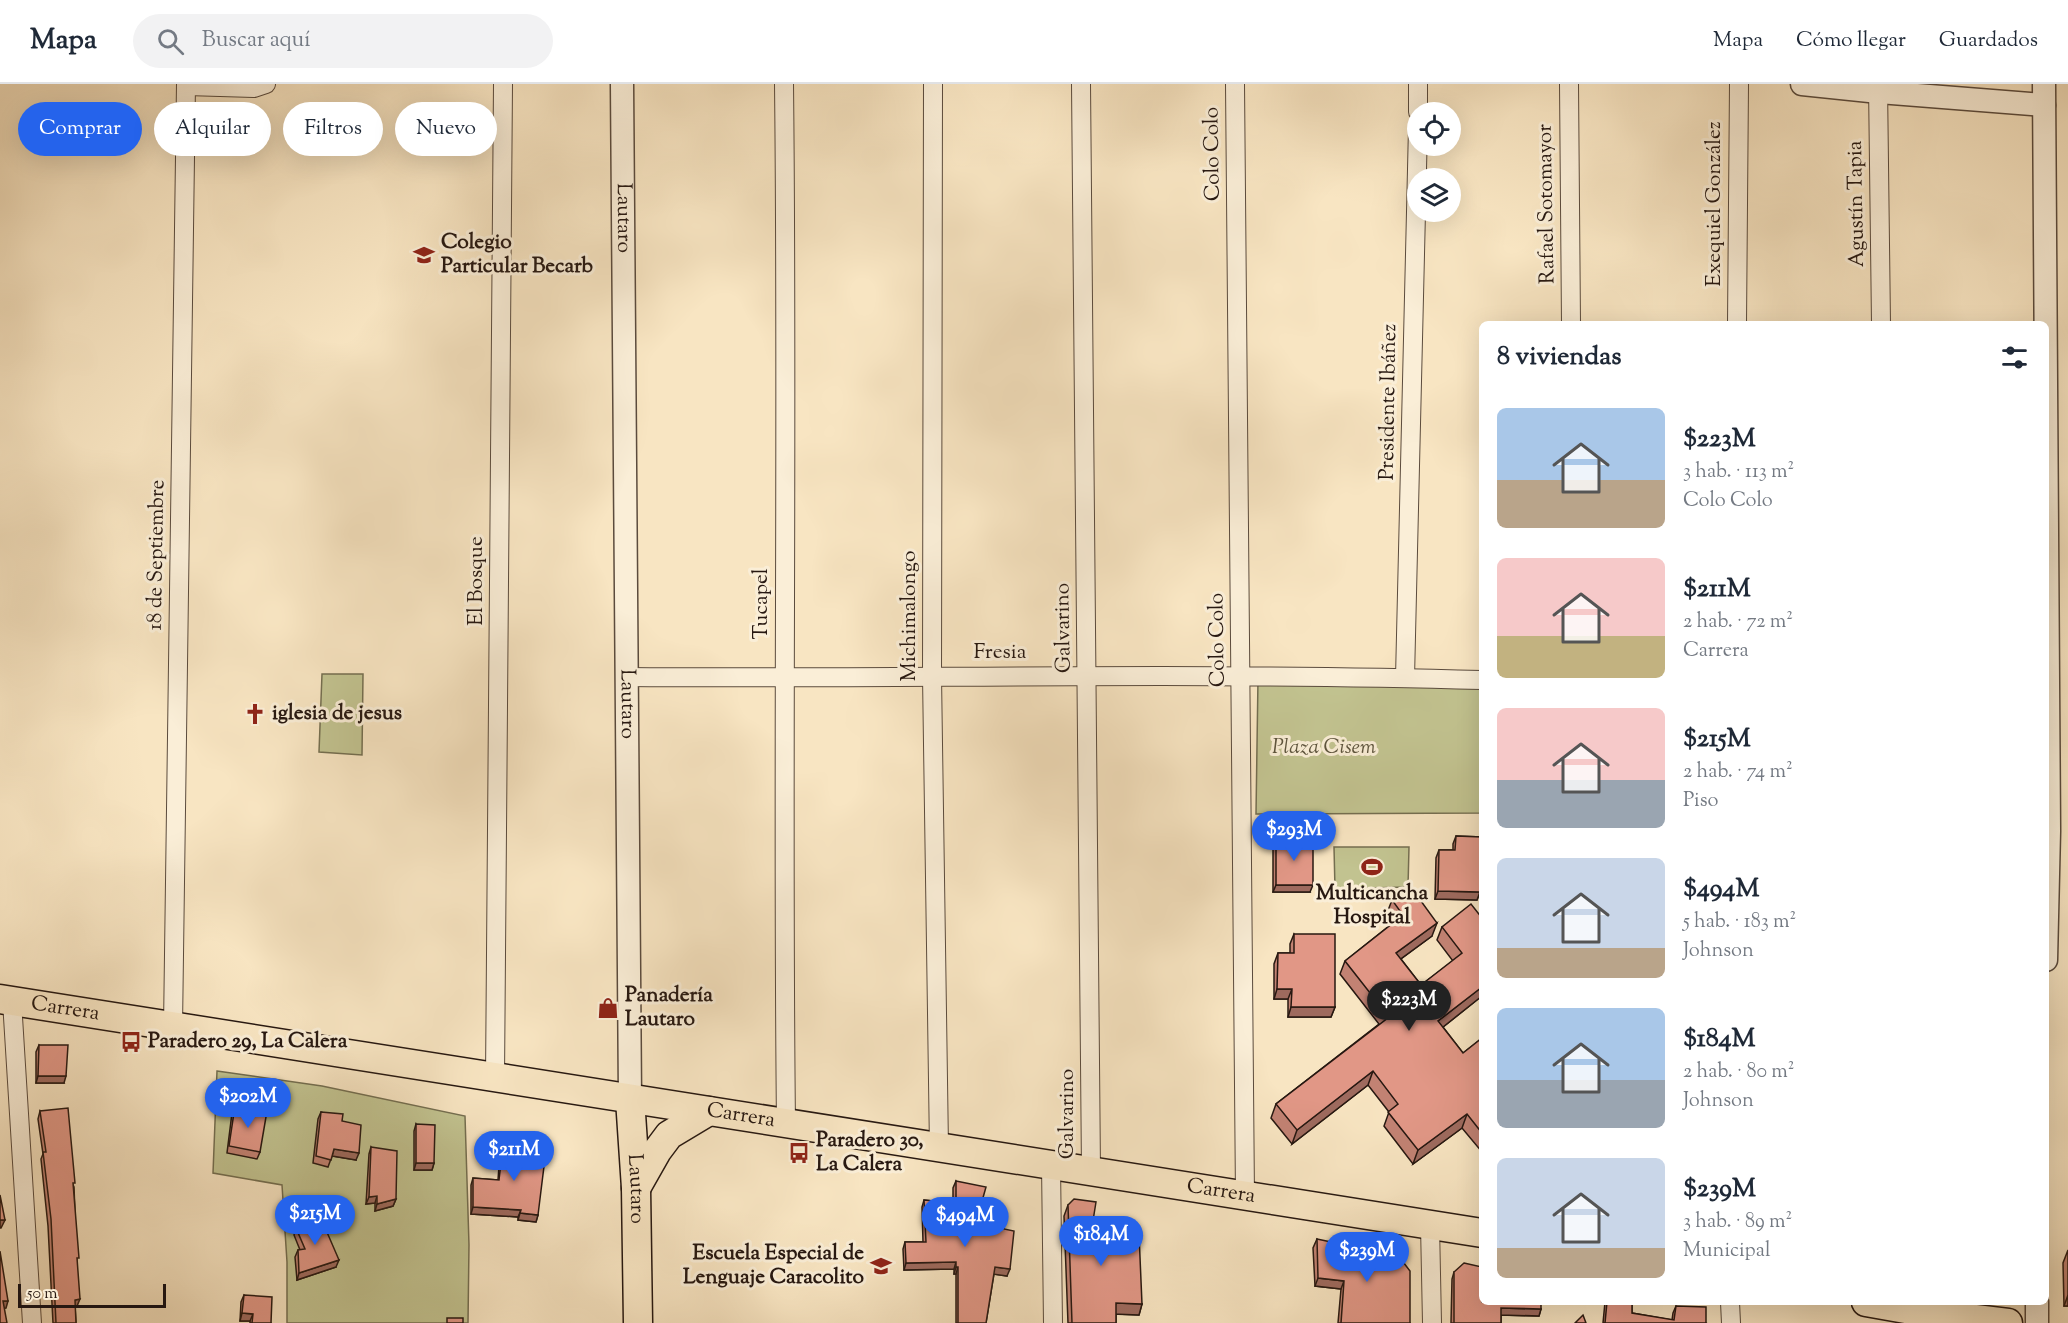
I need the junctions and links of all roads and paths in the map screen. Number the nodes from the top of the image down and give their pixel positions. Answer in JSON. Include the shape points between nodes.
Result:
{"nodes":[{"id":1,"x":266,"y":84,"type":"edge"},
{"id":2,"x":503,"y":84,"type":"edge"},
{"id":3,"x":622,"y":84,"type":"edge"},
{"id":4,"x":784,"y":84,"type":"edge"},
{"id":5,"x":933,"y":84,"type":"edge"},
{"id":6,"x":1082,"y":84,"type":"edge"},
{"id":7,"x":1235,"y":84,"type":"edge"},
{"id":8,"x":1419,"y":84,"type":"edge"},
{"id":9,"x":1569,"y":84,"type":"edge"},
{"id":10,"x":1739,"y":84,"type":"edge"},
{"id":11,"x":1802,"y":84,"type":"edge"},
{"id":12,"x":186,"y":85,"type":"edge"},
{"id":13,"x":1878,"y":88,"type":"edge"},
{"id":14,"x":2044,"y":94,"type":"edge"},
{"id":15,"x":1418,"y":102,"type":"edge"},
{"id":16,"x":1417,"y":156,"type":"edge"},
{"id":17,"x":1571,"y":321,"type":"edge"},
{"id":18,"x":1737,"y":321,"type":"edge"},
{"id":19,"x":1881,"y":321,"type":"edge"},
{"id":20,"x":2058,"y":393,"type":"edge"},
{"id":21,"x":1087,"y":675,"type":"junction"},
{"id":22,"x":932,"y":676,"type":"junction"},
{"id":23,"x":1241,"y":676,"type":"junction"},
{"id":24,"x":626,"y":677,"type":"junction"},
{"id":25,"x":784,"y":678,"type":"junction"},
{"id":26,"x":1405,"y":678,"type":"junction"},
{"id":27,"x":1479,"y":680,"type":"edge"},
{"id":28,"x":2049,"y":787,"type":"edge"},
{"id":29,"x":6,"y":1000,"type":"edge"},
{"id":30,"x":173,"y":1027,"type":"junction"},
{"id":31,"x":495,"y":1078,"type":"junction"},
{"id":32,"x":630,"y":1099,"type":"junction"},
{"id":33,"x":709,"y":1111,"type":"junction"},
{"id":34,"x":786,"y":1124,"type":"junction"},
{"id":35,"x":939,"y":1148,"type":"junction"},
{"id":36,"x":1051,"y":1165,"type":"junction"},
{"id":37,"x":1091,"y":1172,"type":"junction"},
{"id":38,"x":636,"y":1188,"type":"junction"},
{"id":39,"x":1245,"y":1196,"type":"junction"},
{"id":40,"x":1430,"y":1225,"type":"junction"},
{"id":41,"x":1479,"y":1233,"type":"edge"},
{"id":42,"x":1730,"y":1305,"type":"edge"},
{"id":43,"x":1896,"y":1305,"type":"edge"},
{"id":44,"x":2037,"y":1305,"type":"edge"},
{"id":45,"x":32,"y":1323,"type":"edge"},
{"id":46,"x":638,"y":1323,"type":"edge"},
{"id":47,"x":1053,"y":1323,"type":"edge"},
{"id":48,"x":1432,"y":1323,"type":"edge"},
{"id":49,"x":1731,"y":1323,"type":"edge"},
{"id":50,"x":2008,"y":1323,"type":"edge"},
{"id":51,"x":2037,"y":1323,"type":"edge"}],
"edges":[{"from":1,"to":12,"type":"street","via":[[254,88]]},
{"from":2,"to":31,"type":"street","name":"El Bosque"},
{"from":3,"to":24,"type":"street","name":"Lautaro"},
{"from":4,"to":25,"type":"street","name":"Tucapel","via":[[787,309]]},
{"from":5,"to":22,"type":"street","name":"Michimalongo"},
{"from":6,"to":21,"type":"street","name":"Galvarino"},
{"from":7,"to":23,"type":"street","name":"Colo Colo"},
{"from":8,"to":15,"type":"street"},
{"from":9,"to":17,"type":"street","name":"Rafael Sotomayor"},
{"from":10,"to":18,"type":"street","name":"Exequiel González"},
{"from":11,"to":13,"type":"street"},
{"from":12,"to":30,"type":"street","name":"18 de Septiembre"},
{"from":13,"to":14,"type":"street"},
{"from":13,"to":19,"type":"street","name":"Agustín Tapia"},
{"from":14,"to":20,"type":"street"},
{"from":16,"to":26,"type":"street","name":"Presidente Ibáñez"},
{"from":20,"to":28,"type":"street"},
{"from":21,"to":22,"type":"street","name":"Fresia"},
{"from":21,"to":23,"type":"street","name":"Fresia"},
{"from":21,"to":37,"type":"street","name":"Galvarino"},
{"from":22,"to":25,"type":"street","name":"Fresia"},
{"from":22,"to":35,"type":"street","name":"Michimalongo"},
{"from":23,"to":26,"type":"street","name":"Fresia"},
{"from":23,"to":39,"type":"street","name":"Colo Colo"},
{"from":24,"to":25,"type":"street","name":"Fresia"},
{"from":24,"to":32,"type":"street","name":"Lautaro"},
{"from":25,"to":34,"type":"street","name":"Tucapel"},
{"from":26,"to":27,"type":"street","name":"Fresia"},
{"from":29,"to":30,"type":"main road","name":"Carrera"},
{"from":29,"to":45,"type":"street"},
{"from":30,"to":31,"type":"main road","name":"Carrera"},
{"from":31,"to":32,"type":"main road","name":"Carrera"},
{"from":32,"to":33,"type":"main road","name":"Carrera"},
{"from":32,"to":38,"type":"main road","name":"Lautaro"},
{"from":33,"to":34,"type":"main road","name":"Carrera"},
{"from":33,"to":38,"type":"main road","via":[[669,1136]]},
{"from":34,"to":35,"type":"main road","name":"Carrera"},
{"from":35,"to":36,"type":"main road","name":"Carrera"},
{"from":36,"to":37,"type":"main road","name":"Carrera"},
{"from":36,"to":47,"type":"street"},
{"from":37,"to":39,"type":"main road","name":"Carrera"},
{"from":38,"to":46,"type":"main road","name":"Lautaro"},
{"from":39,"to":40,"type":"main road","name":"Carrera"},
{"from":40,"to":41,"type":"main road","name":"Carrera"},
{"from":40,"to":48,"type":"street"},
{"from":42,"to":49,"type":"street"},
{"from":43,"to":50,"type":"main road"},
{"from":44,"to":51,"type":"street"}]}
